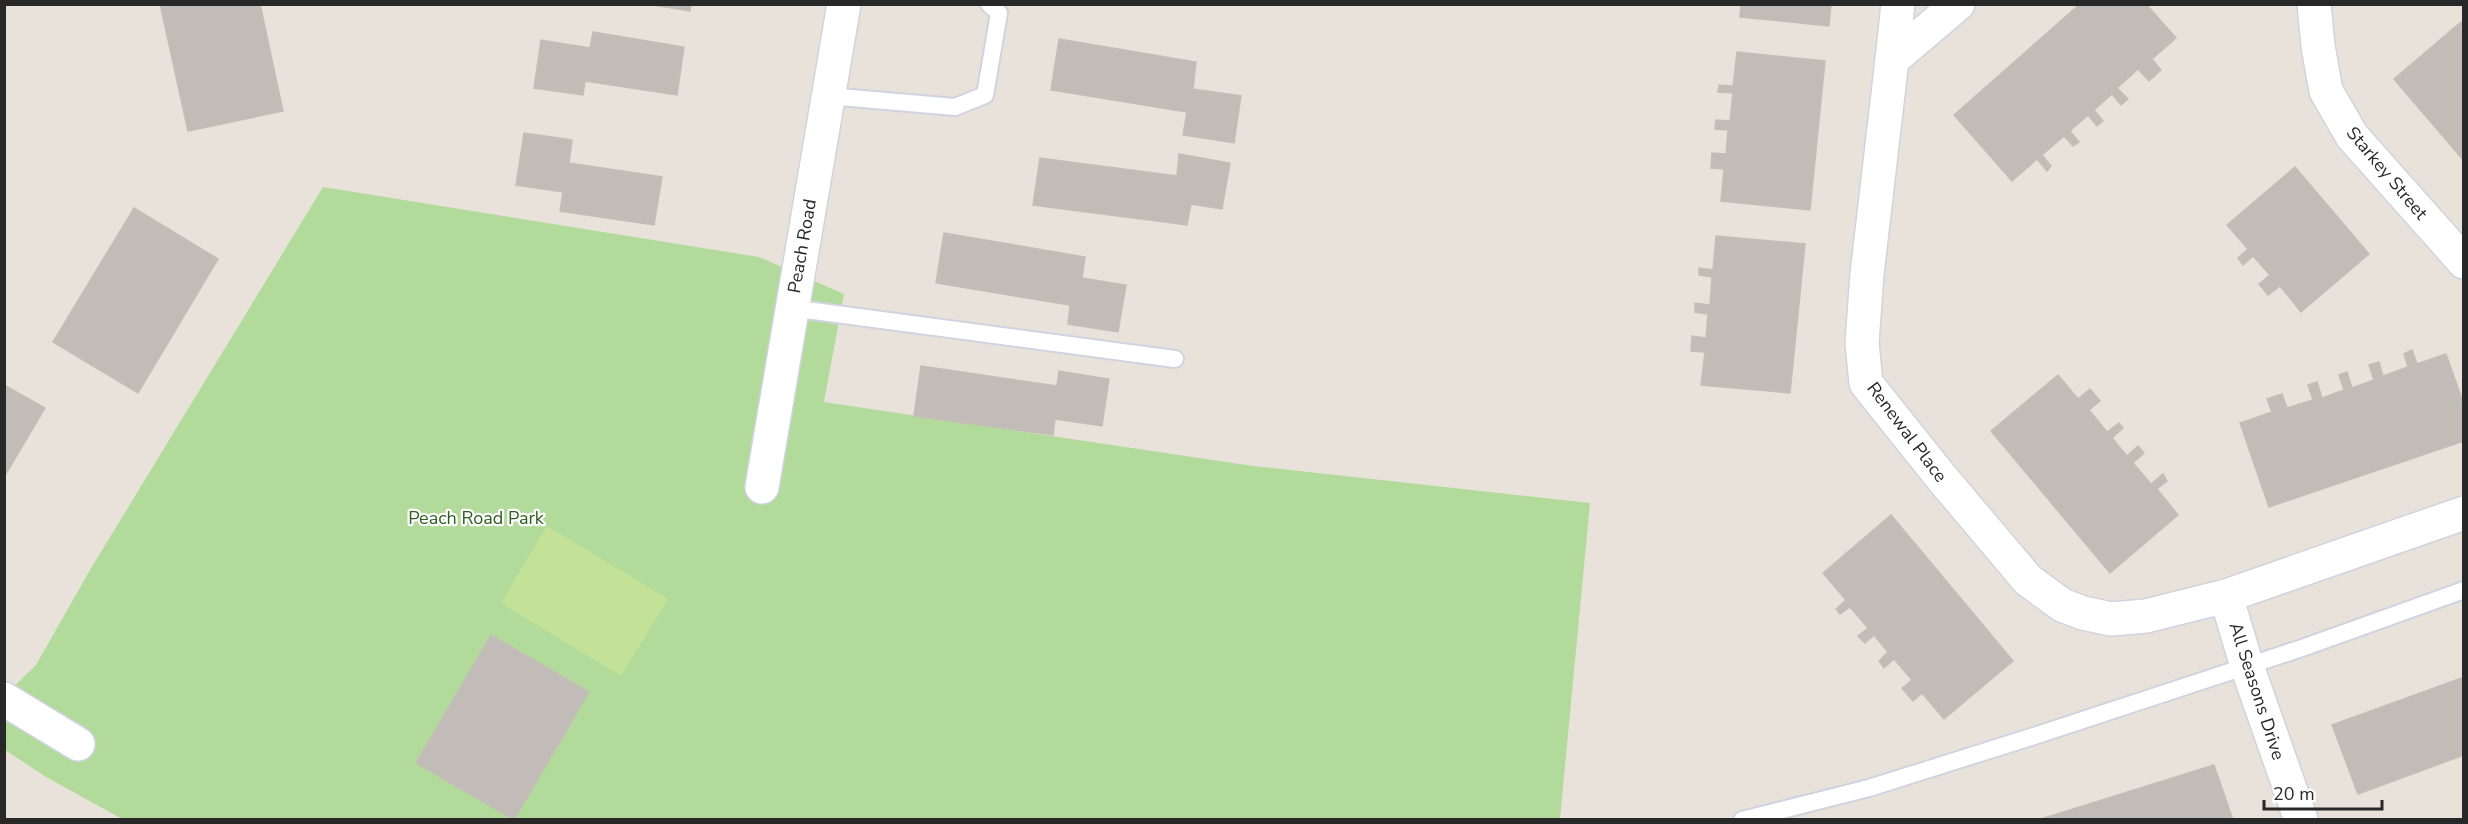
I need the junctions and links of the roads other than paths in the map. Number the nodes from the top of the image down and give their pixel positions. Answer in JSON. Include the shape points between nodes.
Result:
{"nodes":[{"id":1,"x":844,"y":4,"type":"edge"},
{"id":2,"x":989,"y":4,"type":"edge"},
{"id":3,"x":1898,"y":4,"type":"edge"},
{"id":4,"x":1958,"y":4,"type":"edge"},
{"id":5,"x":2314,"y":4,"type":"edge"},
{"id":6,"x":1892,"y":60,"type":"junction"},
{"id":7,"x":828,"y":96,"type":"junction"},
{"id":8,"x":2463,"y":262,"type":"edge"},
{"id":9,"x":792,"y":308,"type":"junction"},
{"id":10,"x":1175,"y":359,"type":"dead end"},
{"id":11,"x":762,"y":487,"type":"dead end"},
{"id":12,"x":2463,"y":513,"type":"edge"},
{"id":13,"x":2463,"y":590,"type":"edge"},
{"id":14,"x":2226,"y":596,"type":"junction"},
{"id":15,"x":2247,"y":666,"type":"junction"},
{"id":16,"x":4,"y":699,"type":"edge"},
{"id":17,"x":78,"y":744,"type":"dead end"},
{"id":18,"x":1742,"y":819,"type":"edge"},
{"id":19,"x":2301,"y":819,"type":"edge"}],
"edges":[{"from":1,"to":7,"type":"street","name":"Peach Road"},
{"from":2,"to":7,"type":"lane","via":[[999,13],[985,94],[955,107]]},
{"from":3,"to":6,"type":"street","name":"Renewal Place"},
{"from":4,"to":6,"type":"street"},
{"from":5,"to":8,"type":"street","name":"Starkey Street","via":[[2326,91],[2352,136]]},
{"from":6,"to":14,"type":"street","name":"Renewal Place","via":[[1867,274],[1862,343],[1866,383],[2028,580],[2062,604],[2111,619],[2146,616]]},
{"from":7,"to":9,"type":"street","name":"Peach Road"},
{"from":9,"to":10,"type":"lane"},
{"from":9,"to":11,"type":"street","name":"Peach Road"},
{"from":12,"to":14,"type":"street","name":"Renewal Place"},
{"from":13,"to":15,"type":"lane"},
{"from":14,"to":15,"type":"street","name":"All Seasons Drive"},
{"from":15,"to":18,"type":"lane","via":[[1869,788]]},
{"from":15,"to":19,"type":"street","name":"All Seasons Drive"},
{"from":16,"to":17,"type":"street"}]}
